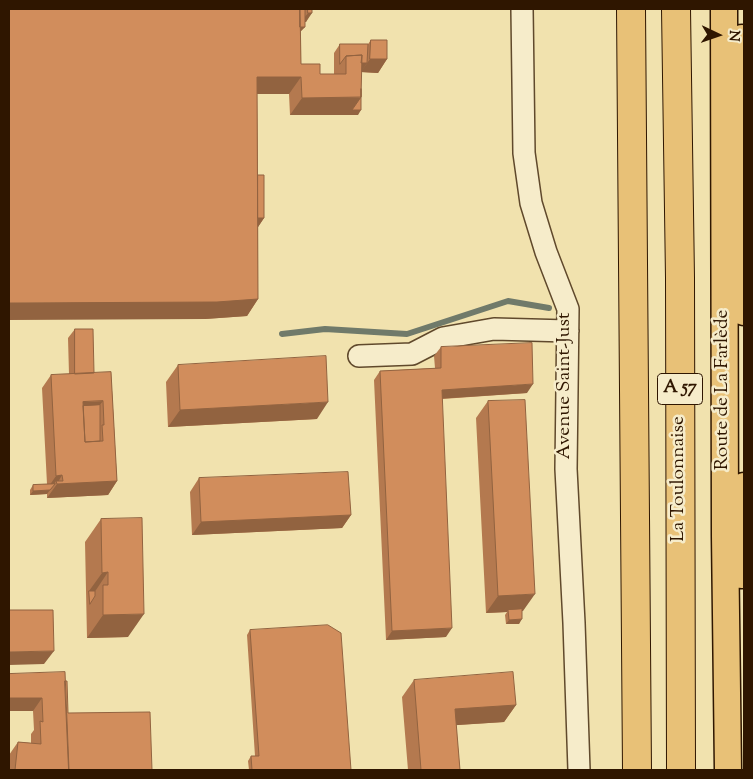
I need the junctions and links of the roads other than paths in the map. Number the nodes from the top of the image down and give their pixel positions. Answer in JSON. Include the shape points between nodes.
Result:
{"nodes":[{"id":1,"x":522,"y":9,"type":"edge"},
{"id":2,"x":631,"y":9,"type":"edge"},
{"id":3,"x":676,"y":9,"type":"edge"},
{"id":4,"x":724,"y":9,"type":"edge"},
{"id":5,"x":742,"y":9,"type":"edge"},
{"id":6,"x":743,"y":60,"type":"edge"},
{"id":7,"x":740,"y":161,"type":"edge"},
{"id":8,"x":744,"y":312,"type":"edge"},
{"id":9,"x":568,"y":331,"type":"junction"},
{"id":10,"x":359,"y":356,"type":"dead end"},
{"id":11,"x":744,"y":486,"type":"edge"},
{"id":12,"x":579,"y":770,"type":"edge"},
{"id":13,"x":636,"y":770,"type":"edge"},
{"id":14,"x":680,"y":770,"type":"edge"},
{"id":15,"x":728,"y":770,"type":"edge"},
{"id":16,"x":738,"y":770,"type":"edge"}],
"edges":[{"from":1,"to":9,"type":"street","name":"Avenue Saint-Just","via":[[524,153],[531,204],[568,309]]},
{"from":2,"to":13,"type":"highway","number":"A 57"},
{"from":3,"to":14,"type":"highway","name":"La Toulonnaise","number":"A 57","via":[[680,278]]},
{"from":4,"to":7,"type":"main road","name":"Route de La Farlède"},
{"from":5,"to":6,"type":"main road","name":"Route de La Farlède"},
{"from":6,"to":7,"type":"main road","name":"Route de La Farlède"},
{"from":7,"to":8,"type":"main road","name":"Route de La Farlède"},
{"from":7,"to":15,"type":"main road","name":"Route de La Farlède","via":[[724,536]]},
{"from":9,"to":10,"type":"street","via":[[494,329],[443,338],[412,354]]},
{"from":9,"to":12,"type":"street","name":"Avenue Saint-Just","via":[[566,469]]},
{"from":11,"to":16,"type":"main road","name":"Route de La Farlède"}]}
